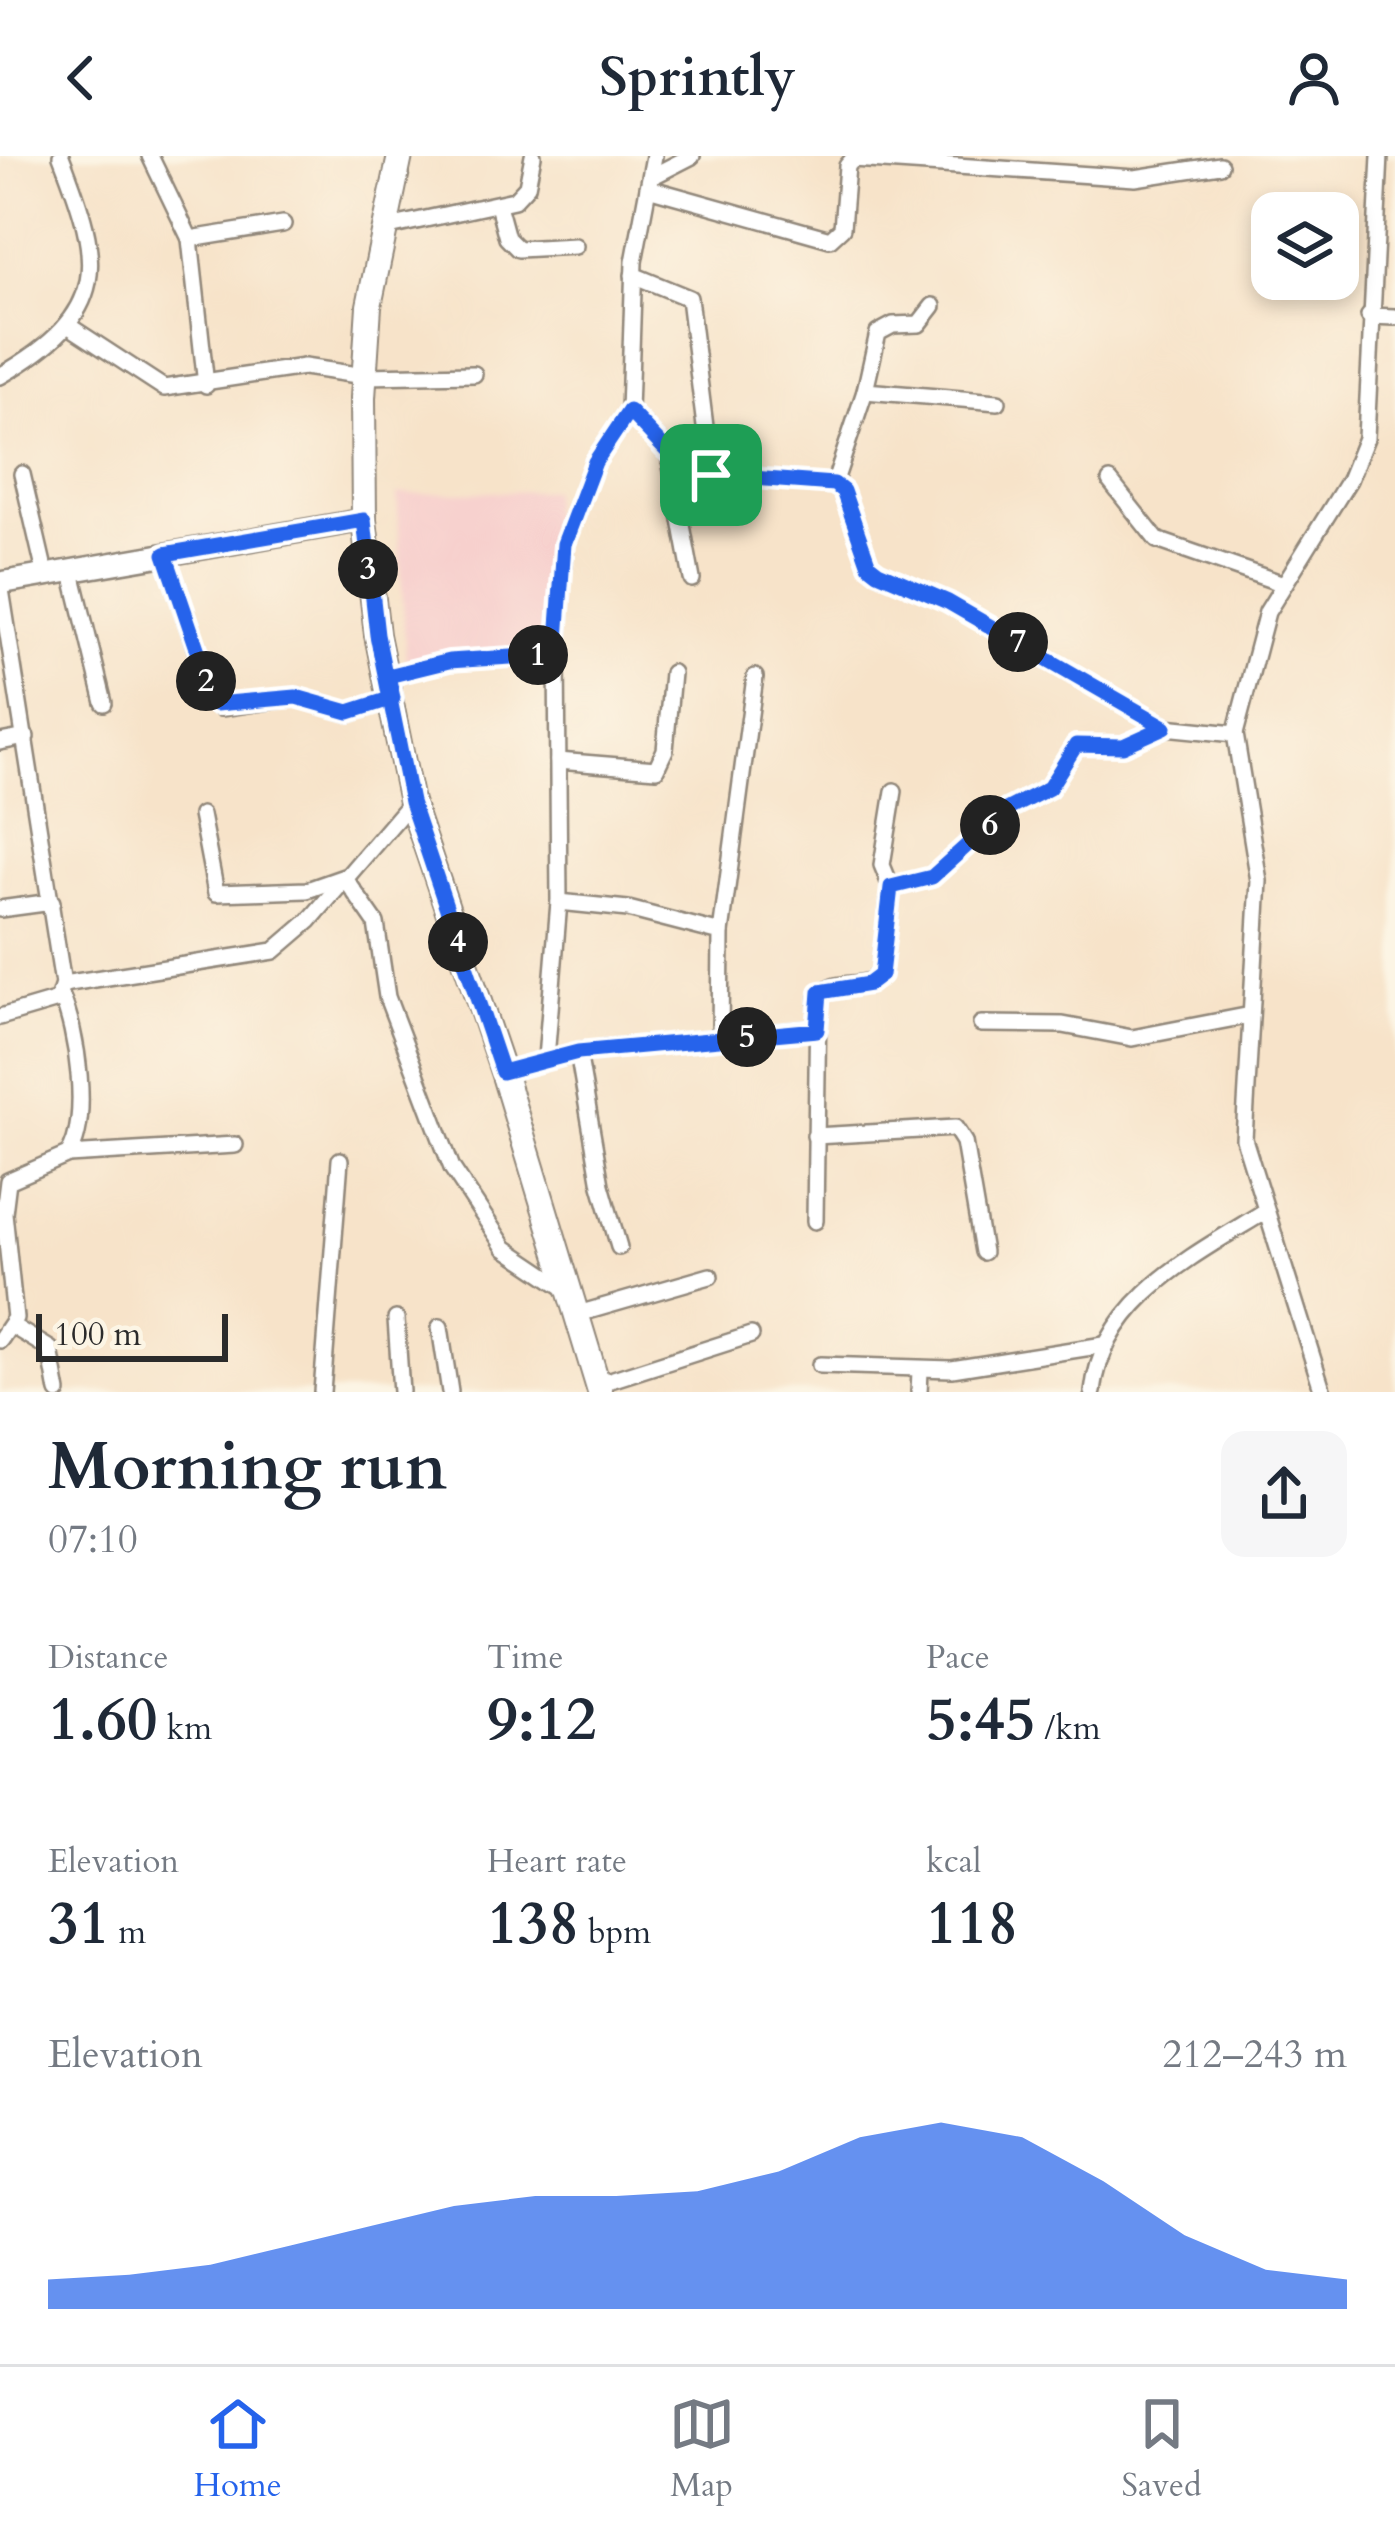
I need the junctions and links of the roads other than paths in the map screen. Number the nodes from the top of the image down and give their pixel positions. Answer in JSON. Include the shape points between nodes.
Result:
{"nodes":[{"id":1,"x":61,"y":156,"type":"edge"},
{"id":2,"x":150,"y":156,"type":"edge"},
{"id":3,"x":400,"y":156,"type":"edge"},
{"id":4,"x":532,"y":156,"type":"edge"},
{"id":5,"x":654,"y":156,"type":"edge"},
{"id":6,"x":692,"y":156,"type":"edge"},
{"id":7,"x":1380,"y":156,"type":"edge"},
{"id":8,"x":1220,"y":165,"type":"dead end"},
{"id":9,"x":650,"y":183,"type":"junction"},
{"id":10,"x":498,"y":205,"type":"junction"},
{"id":11,"x":283,"y":224,"type":"dead end"},
{"id":12,"x":384,"y":228,"type":"junction"},
{"id":13,"x":190,"y":239,"type":"junction"},
{"id":14,"x":574,"y":245,"type":"dead end"},
{"id":15,"x":634,"y":275,"type":"junction"},
{"id":16,"x":933,"y":306,"type":"dead end"},
{"id":17,"x":1369,"y":316,"type":"junction"},
{"id":18,"x":1395,"y":316,"type":"edge"},
{"id":19,"x":69,"y":326,"type":"junction"},
{"id":20,"x":474,"y":374,"type":"dead end"},
{"id":21,"x":0,"y":376,"type":"edge"},
{"id":22,"x":364,"y":376,"type":"junction"},
{"id":23,"x":206,"y":385,"type":"junction"},
{"id":24,"x":866,"y":391,"type":"junction"},
{"id":25,"x":998,"y":402,"type":"dead end"},
{"id":26,"x":629,"y":411,"type":"junction"},
{"id":27,"x":668,"y":452,"type":"junction"},
{"id":28,"x":22,"y":474,"type":"dead end"},
{"id":29,"x":711,"y":475,"type":"junction"},
{"id":30,"x":1110,"y":481,"type":"dead end"},
{"id":31,"x":834,"y":484,"type":"junction"},
{"id":32,"x":364,"y":520,"type":"junction"},
{"id":33,"x":165,"y":554,"type":"junction"},
{"id":34,"x":72,"y":572,"type":"junction"},
{"id":35,"x":46,"y":577,"type":"junction"},
{"id":36,"x":692,"y":579,"type":"dead end"},
{"id":37,"x":0,"y":583,"type":"edge"},
{"id":38,"x":1282,"y":583,"type":"junction"},
{"id":39,"x":556,"y":654,"type":"junction"},
{"id":40,"x":672,"y":673,"type":"dead end"},
{"id":41,"x":755,"y":676,"type":"dead end"},
{"id":42,"x":390,"y":687,"type":"junction"},
{"id":43,"x":104,"y":703,"type":"dead end"},
{"id":44,"x":1165,"y":727,"type":"junction"},
{"id":45,"x":1235,"y":734,"type":"junction"},
{"id":46,"x":26,"y":737,"type":"junction"},
{"id":47,"x":0,"y":742,"type":"edge"},
{"id":48,"x":558,"y":761,"type":"junction"},
{"id":49,"x":894,"y":791,"type":"dead end"},
{"id":50,"x":411,"y":802,"type":"junction"},
{"id":51,"x":201,"y":815,"type":"dead end"},
{"id":52,"x":344,"y":877,"type":"junction"},
{"id":53,"x":891,"y":887,"type":"junction"},
{"id":54,"x":52,"y":902,"type":"junction"},
{"id":55,"x":559,"y":902,"type":"junction"},
{"id":56,"x":0,"y":909,"type":"edge"},
{"id":57,"x":721,"y":933,"type":"junction"},
{"id":58,"x":62,"y":989,"type":"junction"},
{"id":59,"x":1251,"y":1015,"type":"junction"},
{"id":60,"x":0,"y":1017,"type":"edge"},
{"id":61,"x":982,"y":1024,"type":"dead end"},
{"id":62,"x":817,"y":1030,"type":"junction"},
{"id":63,"x":721,"y":1040,"type":"junction"},
{"id":64,"x":578,"y":1052,"type":"junction"},
{"id":65,"x":546,"y":1058,"type":"junction"},
{"id":66,"x":502,"y":1072,"type":"junction"},
{"id":67,"x":814,"y":1136,"type":"junction"},
{"id":68,"x":235,"y":1145,"type":"dead end"},
{"id":69,"x":68,"y":1155,"type":"junction"},
{"id":70,"x":340,"y":1160,"type":"dead end"},
{"id":71,"x":1264,"y":1212,"type":"junction"},
{"id":72,"x":815,"y":1221,"type":"dead end"},
{"id":73,"x":3,"y":1231,"type":"edge"},
{"id":74,"x":619,"y":1247,"type":"dead end"},
{"id":75,"x":983,"y":1252,"type":"dead end"},
{"id":76,"x":710,"y":1276,"type":"dead end"},
{"id":77,"x":573,"y":1302,"type":"junction"},
{"id":78,"x":396,"y":1319,"type":"dead end"},
{"id":79,"x":14,"y":1327,"type":"junction"},
{"id":80,"x":440,"y":1327,"type":"dead end"},
{"id":81,"x":751,"y":1335,"type":"dead end"},
{"id":82,"x":0,"y":1340,"type":"edge"},
{"id":83,"x":1104,"y":1345,"type":"junction"},
{"id":84,"x":820,"y":1365,"type":"dead end"},
{"id":85,"x":920,"y":1371,"type":"junction"},
{"id":86,"x":599,"y":1388,"type":"edge"},
{"id":87,"x":58,"y":1392,"type":"edge"},
{"id":88,"x":322,"y":1392,"type":"edge"},
{"id":89,"x":401,"y":1392,"type":"edge"},
{"id":90,"x":450,"y":1392,"type":"edge"},
{"id":91,"x":919,"y":1392,"type":"edge"},
{"id":92,"x":1093,"y":1392,"type":"edge"},
{"id":93,"x":1323,"y":1392,"type":"edge"}],
"edges":[{"from":1,"to":19,"type":"street","via":[[93,252]]},
{"from":2,"to":13,"type":"street"},
{"from":3,"to":12,"type":"main road"},
{"from":4,"to":10,"type":"street","via":[[524,192]]},
{"from":5,"to":9,"type":"street"},
{"from":6,"to":9,"type":"street"},
{"from":7,"to":17,"type":"street"},
{"from":8,"to":9,"type":"street","via":[[1135,178],[853,159],[842,228],[830,239]]},
{"from":9,"to":15,"type":"street"},
{"from":10,"to":12,"type":"street"},
{"from":10,"to":14,"type":"street","via":[[506,238],[518,249]]},
{"from":11,"to":13,"type":"street"},
{"from":12,"to":22,"type":"main road"},
{"from":13,"to":23,"type":"street"},
{"from":15,"to":26,"type":"street"},
{"from":15,"to":29,"type":"street","via":[[691,304]]},
{"from":16,"to":24,"type":"street","via":[[923,322],[878,333]]},
{"from":17,"to":18,"type":"street"},
{"from":17,"to":38,"type":"street","via":[[1366,438],[1349,480]]},
{"from":19,"to":21,"type":"street"},
{"from":19,"to":23,"type":"street","via":[[154,385]]},
{"from":20,"to":22,"type":"street"},
{"from":22,"to":23,"type":"street","via":[[304,367]]},
{"from":22,"to":32,"type":"main road"},
{"from":24,"to":25,"type":"street"},
{"from":24,"to":31,"type":"street"},
{"from":26,"to":27,"type":"street"},
{"from":26,"to":39,"type":"street","via":[[595,462],[564,544]]},
{"from":27,"to":29,"type":"street","via":[[689,472]]},
{"from":27,"to":36,"type":"street"},
{"from":28,"to":35,"type":"street"},
{"from":29,"to":31,"type":"street"},
{"from":30,"to":38,"type":"street","via":[[1157,540]]},
{"from":31,"to":44,"type":"street","via":[[878,572],[948,602]]},
{"from":32,"to":33,"type":"street"},
{"from":32,"to":42,"type":"main road"},
{"from":33,"to":34,"type":"street"},
{"from":33,"to":42,"type":"street","via":[[221,708],[296,697],[349,712]]},
{"from":34,"to":35,"type":"street"},
{"from":34,"to":43,"type":"street"},
{"from":35,"to":37,"type":"street"},
{"from":37,"to":46,"type":"street"},
{"from":38,"to":45,"type":"street"},
{"from":39,"to":42,"type":"street","via":[[449,661]]},
{"from":39,"to":48,"type":"street"},
{"from":40,"to":48,"type":"street","via":[[656,769]]},
{"from":41,"to":57,"type":"street"},
{"from":42,"to":50,"type":"main road"},
{"from":44,"to":45,"type":"street"},
{"from":44,"to":53,"type":"street","via":[[1123,746],[1076,745],[1049,788],[1006,810],[932,877]]},
{"from":45,"to":59,"type":"street","via":[[1259,881]]},
{"from":46,"to":47,"type":"street"},
{"from":46,"to":54,"type":"street"},
{"from":48,"to":55,"type":"street"},
{"from":49,"to":53,"type":"street","via":[[882,865]]},
{"from":50,"to":52,"type":"street"},
{"from":50,"to":66,"type":"main road"},
{"from":51,"to":52,"type":"street","via":[[216,893],[307,890]]},
{"from":52,"to":58,"type":"street","via":[[274,951]]},
{"from":52,"to":77,"type":"street","via":[[376,922],[387,997],[461,1185],[505,1248]]},
{"from":53,"to":62,"type":"street","via":[[881,975],[820,992]]},
{"from":54,"to":56,"type":"street"},
{"from":54,"to":58,"type":"street"},
{"from":55,"to":57,"type":"street","via":[[628,909]]},
{"from":55,"to":65,"type":"street"},
{"from":57,"to":63,"type":"street"},
{"from":58,"to":60,"type":"street"},
{"from":58,"to":69,"type":"street","via":[[74,1025],[80,1112]]},
{"from":59,"to":61,"type":"street","via":[[1132,1038],[1063,1025]]},
{"from":59,"to":71,"type":"street","via":[[1244,1139]]},
{"from":62,"to":63,"type":"street"},
{"from":62,"to":67,"type":"street"},
{"from":63,"to":64,"type":"street"},
{"from":64,"to":65,"type":"street"},
{"from":64,"to":74,"type":"street"},
{"from":65,"to":66,"type":"street"},
{"from":66,"to":77,"type":"main road"},
{"from":67,"to":72,"type":"street"},
{"from":67,"to":75,"type":"street","via":[[955,1128]]},
{"from":68,"to":69,"type":"street"},
{"from":69,"to":73,"type":"street","via":[[8,1181]]},
{"from":70,"to":88,"type":"street"},
{"from":71,"to":83,"type":"street","via":[[1148,1290]]},
{"from":71,"to":93,"type":"street"},
{"from":73,"to":79,"type":"street"},
{"from":76,"to":77,"type":"street"},
{"from":77,"to":86,"type":"main road"},
{"from":78,"to":89,"type":"street"},
{"from":79,"to":82,"type":"street"},
{"from":79,"to":87,"type":"street","via":[[50,1349]]},
{"from":80,"to":90,"type":"street"},
{"from":81,"to":86,"type":"street"},
{"from":83,"to":85,"type":"street"},
{"from":83,"to":92,"type":"street"},
{"from":84,"to":85,"type":"street"},
{"from":85,"to":91,"type":"street"}]}
